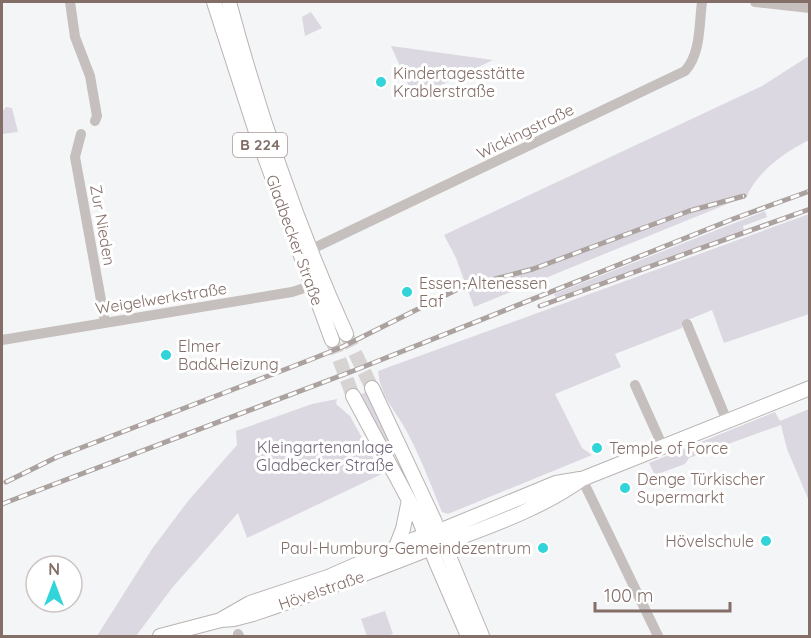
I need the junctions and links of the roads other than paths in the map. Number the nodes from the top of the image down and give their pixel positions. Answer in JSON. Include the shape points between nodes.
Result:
{"nodes":[{"id":1,"x":70,"y":2,"type":"edge"},
{"id":2,"x":214,"y":2,"type":"edge"},
{"id":3,"x":229,"y":2,"type":"edge"},
{"id":4,"x":702,"y":2,"type":"edge"},
{"id":5,"x":755,"y":2,"type":"edge"},
{"id":6,"x":810,"y":8,"type":"edge"},
{"id":7,"x":94,"y":121,"type":"dead end"},
{"id":8,"x":81,"y":134,"type":"dead end"},
{"id":9,"x":312,"y":249,"type":"junction"},
{"id":10,"x":317,"y":284,"type":"junction"},
{"id":11,"x":105,"y":322,"type":"junction"},
{"id":12,"x":687,"y":324,"type":"dead end"},
{"id":13,"x":346,"y":334,"type":"tunnel mouth"},
{"id":14,"x":2,"y":340,"type":"edge"},
{"id":15,"x":332,"y":340,"type":"tunnel mouth"},
{"id":16,"x":635,"y":384,"type":"dead end"},
{"id":17,"x":372,"y":388,"type":"tunnel mouth"},
{"id":18,"x":810,"y":388,"type":"edge"},
{"id":19,"x":353,"y":396,"type":"tunnel mouth"},
{"id":20,"x":727,"y":421,"type":"junction"},
{"id":21,"x":663,"y":447,"type":"junction"},
{"id":22,"x":582,"y":479,"type":"junction"},
{"id":23,"x":409,"y":500,"type":"junction"},
{"id":24,"x":432,"y":533,"type":"junction"},
{"id":25,"x":437,"y":546,"type":"junction"},
{"id":26,"x":396,"y":547,"type":"junction"},
{"id":27,"x":220,"y":620,"type":"junction"},
{"id":28,"x":160,"y":636,"type":"edge"},
{"id":29,"x":468,"y":636,"type":"edge"},
{"id":30,"x":482,"y":636,"type":"edge"},
{"id":31,"x":658,"y":636,"type":"edge"}],
"edges":[{"from":1,"to":7,"type":"street","via":[[75,37],[90,76],[97,116]]},
{"from":2,"to":10,"type":"main road","name":"Gladbecker Straße","number":"B 224","via":[[259,141]]},
{"from":3,"to":9,"type":"main road","name":"Gladbecker Straße","number":"B 224","via":[[264,123]]},
{"from":4,"to":9,"type":"street","name":"Wickingstraße","via":[[695,53],[685,71]]},
{"from":5,"to":6,"type":"street"},
{"from":8,"to":11,"type":"street","name":"Zur Nieden","via":[[75,157]]},
{"from":9,"to":10,"type":"main road","name":"Gladbecker Straße","number":"B 224"},
{"from":10,"to":11,"type":"street","name":"Weigelwerkstraße","via":[[281,294]]},
{"from":10,"to":13,"type":"main road","name":"Gladbecker Straße","number":"B 224"},
{"from":10,"to":15,"type":"main road","name":"Gladbecker Straße","number":"B 224"},
{"from":11,"to":14,"type":"street","name":"Weigelwerkstraße"},
{"from":12,"to":20,"type":"street"},
{"from":16,"to":21,"type":"street"},
{"from":17,"to":24,"type":"main road"},
{"from":18,"to":20,"type":"main road","name":"Hövelstraße"},
{"from":19,"to":23,"type":"main road"},
{"from":20,"to":21,"type":"main road","name":"Hövelstraße"},
{"from":21,"to":22,"type":"main road","name":"Hövelstraße"},
{"from":22,"to":24,"type":"main road","name":"Hövelstraße","via":[[556,483]]},
{"from":22,"to":25,"type":"main road","name":"Hövelstraße","via":[[561,494]]},
{"from":22,"to":31,"type":"street"},
{"from":23,"to":24,"type":"main road"},
{"from":23,"to":26,"type":"main road"},
{"from":24,"to":25,"type":"main road"},
{"from":24,"to":26,"type":"main road","name":"Hövelstraße"},
{"from":25,"to":27,"type":"main road","name":"Hövelstraße","via":[[254,614]]},
{"from":25,"to":29,"type":"main road"},
{"from":25,"to":30,"type":"main road"},
{"from":26,"to":27,"type":"main road","name":"Hövelstraße","via":[[328,577],[250,603]]},
{"from":27,"to":28,"type":"main road","name":"Hövelstraße"}]}
